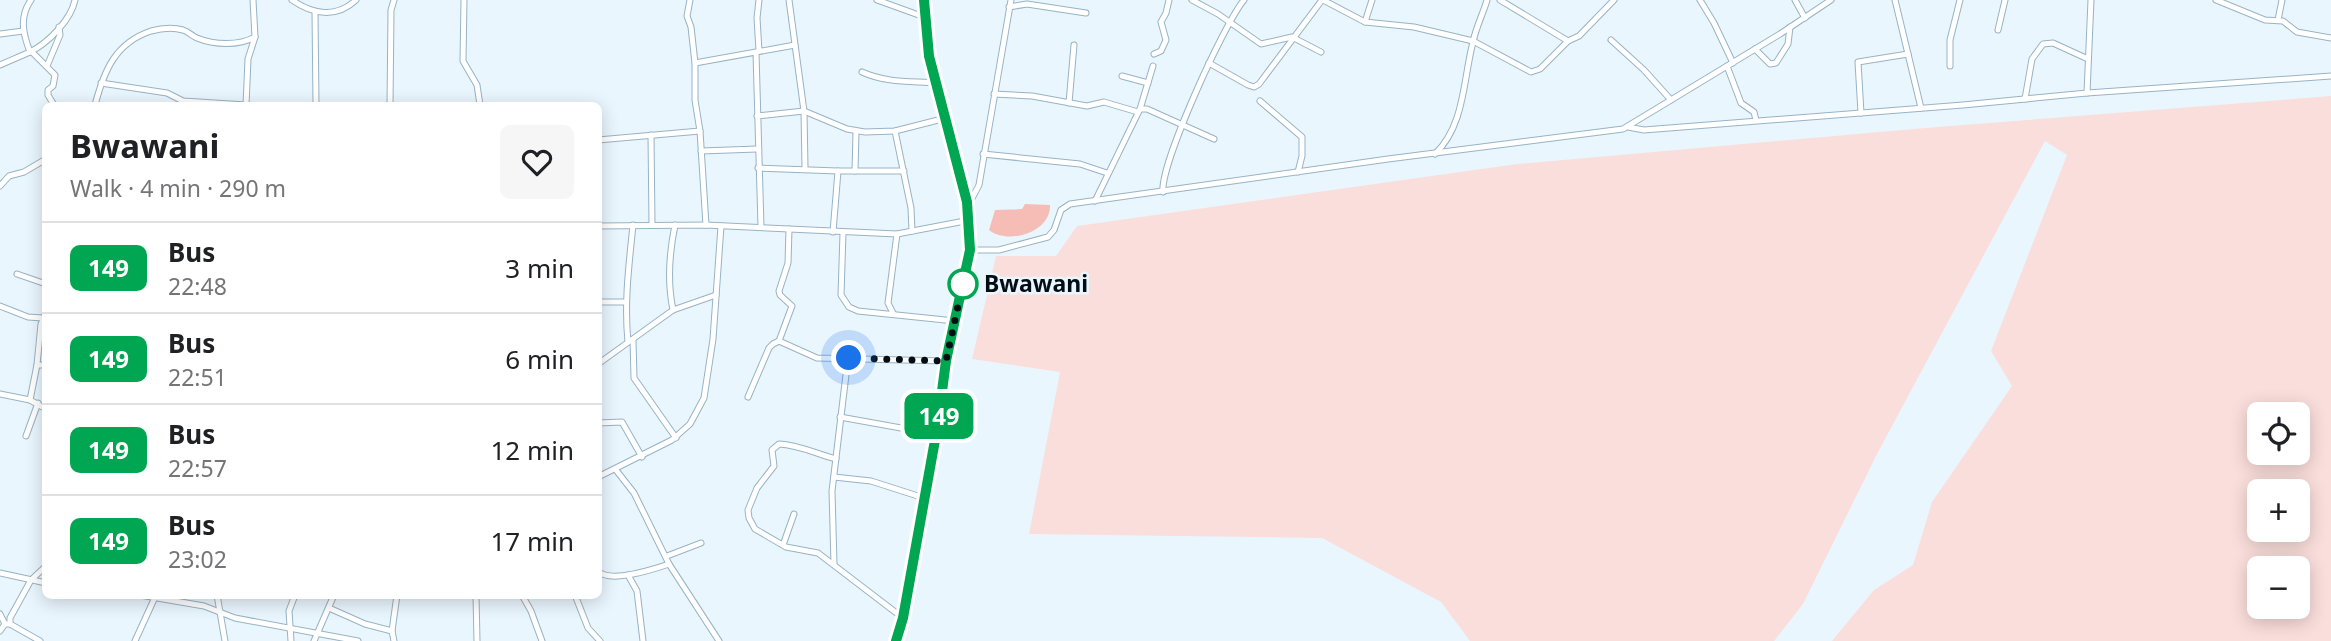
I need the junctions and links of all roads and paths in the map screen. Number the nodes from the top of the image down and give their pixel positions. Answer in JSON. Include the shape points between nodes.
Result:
{"nodes":[{"id":1,"x":31,"y":0,"type":"edge"},
{"id":2,"x":75,"y":0,"type":"edge"},
{"id":3,"x":253,"y":0,"type":"edge"},
{"id":4,"x":292,"y":0,"type":"edge"},
{"id":5,"x":356,"y":0,"type":"edge"},
{"id":6,"x":394,"y":0,"type":"edge"},
{"id":7,"x":464,"y":0,"type":"edge"},
{"id":8,"x":690,"y":0,"type":"edge"},
{"id":9,"x":758,"y":0,"type":"edge"},
{"id":10,"x":789,"y":0,"type":"edge"},
{"id":11,"x":877,"y":0,"type":"edge"},
{"id":12,"x":924,"y":0,"type":"edge"},
{"id":13,"x":1169,"y":0,"type":"edge"},
{"id":14,"x":1192,"y":0,"type":"edge"},
{"id":15,"x":1244,"y":0,"type":"edge"},
{"id":16,"x":1322,"y":0,"type":"edge"},
{"id":17,"x":1372,"y":0,"type":"edge"},
{"id":18,"x":1487,"y":0,"type":"edge"},
{"id":19,"x":1500,"y":0,"type":"edge"},
{"id":20,"x":1614,"y":0,"type":"edge"},
{"id":21,"x":1700,"y":0,"type":"edge"},
{"id":22,"x":1795,"y":0,"type":"edge"},
{"id":23,"x":1831,"y":0,"type":"edge"},
{"id":24,"x":1895,"y":0,"type":"edge"},
{"id":25,"x":1960,"y":0,"type":"edge"},
{"id":26,"x":2005,"y":0,"type":"edge"},
{"id":27,"x":2091,"y":0,"type":"edge"},
{"id":28,"x":2216,"y":0,"type":"edge"},
{"id":29,"x":2282,"y":0,"type":"edge"},
{"id":30,"x":1010,"y":4,"type":"edge"},
{"id":31,"x":315,"y":12,"type":"junction"},
{"id":32,"x":1086,"y":13,"type":"dead end"},
{"id":33,"x":927,"y":18,"type":"junction"},
{"id":34,"x":1805,"y":18,"type":"junction"},
{"id":35,"x":2278,"y":20,"type":"junction"},
{"id":36,"x":1228,"y":21,"type":"junction"},
{"id":37,"x":1365,"y":22,"type":"junction"},
{"id":38,"x":58,"y":27,"type":"junction"},
{"id":39,"x":1790,"y":27,"type":"junction"},
{"id":40,"x":1998,"y":30,"type":"dead end"},
{"id":41,"x":23,"y":32,"type":"junction"},
{"id":42,"x":0,"y":34,"type":"edge"},
{"id":43,"x":255,"y":37,"type":"junction"},
{"id":44,"x":1295,"y":38,"type":"junction"},
{"id":45,"x":2331,"y":38,"type":"edge"},
{"id":46,"x":1611,"y":40,"type":"dead end"},
{"id":47,"x":1473,"y":41,"type":"junction"},
{"id":48,"x":1568,"y":41,"type":"junction"},
{"id":49,"x":794,"y":45,"type":"junction"},
{"id":50,"x":1074,"y":45,"type":"dead end"},
{"id":51,"x":1755,"y":49,"type":"junction"},
{"id":52,"x":31,"y":52,"type":"junction"},
{"id":53,"x":757,"y":52,"type":"junction"},
{"id":54,"x":1321,"y":52,"type":"dead end"},
{"id":55,"x":1154,"y":54,"type":"dead end"},
{"id":56,"x":1908,"y":54,"type":"junction"},
{"id":57,"x":2088,"y":58,"type":"junction"},
{"id":58,"x":695,"y":63,"type":"junction"},
{"id":59,"x":1209,"y":63,"type":"junction"},
{"id":60,"x":1730,"y":64,"type":"junction"},
{"id":61,"x":0,"y":65,"type":"edge"},
{"id":62,"x":47,"y":66,"type":"junction"},
{"id":63,"x":1153,"y":66,"type":"dead end"},
{"id":64,"x":1950,"y":66,"type":"dead end"},
{"id":65,"x":862,"y":72,"type":"dead end"},
{"id":66,"x":1122,"y":76,"type":"dead end"},
{"id":67,"x":2331,"y":76,"type":"edge"},
{"id":68,"x":101,"y":83,"type":"junction"},
{"id":69,"x":936,"y":83,"type":"junction"},
{"id":70,"x":1148,"y":83,"type":"junction"},
{"id":71,"x":2087,"y":93,"type":"junction"},
{"id":72,"x":993,"y":94,"type":"junction"},
{"id":73,"x":2025,"y":99,"type":"junction"},
{"id":74,"x":1671,"y":100,"type":"junction"},
{"id":75,"x":52,"y":102,"type":"edge"},
{"id":76,"x":96,"y":102,"type":"edge"},
{"id":77,"x":198,"y":102,"type":"edge"},
{"id":78,"x":244,"y":102,"type":"edge"},
{"id":79,"x":316,"y":102,"type":"edge"},
{"id":80,"x":390,"y":102,"type":"edge"},
{"id":81,"x":480,"y":102,"type":"edge"},
{"id":82,"x":1260,"y":102,"type":"dead end"},
{"id":83,"x":1069,"y":103,"type":"junction"},
{"id":84,"x":1921,"y":108,"type":"junction"},
{"id":85,"x":1139,"y":110,"type":"junction"},
{"id":86,"x":804,"y":111,"type":"junction"},
{"id":87,"x":1861,"y":113,"type":"junction"},
{"id":88,"x":757,"y":116,"type":"junction"},
{"id":89,"x":946,"y":118,"type":"junction"},
{"id":90,"x":1756,"y":120,"type":"junction"},
{"id":91,"x":1183,"y":125,"type":"junction"},
{"id":92,"x":1628,"y":127,"type":"junction"},
{"id":93,"x":700,"y":131,"type":"junction"},
{"id":94,"x":895,"y":131,"type":"junction"},
{"id":95,"x":856,"y":132,"type":"junction"},
{"id":96,"x":651,"y":135,"type":"junction"},
{"id":97,"x":602,"y":139,"type":"edge"},
{"id":98,"x":1214,"y":139,"type":"dead end"},
{"id":99,"x":757,"y":149,"type":"junction"},
{"id":100,"x":701,"y":151,"type":"junction"},
{"id":101,"x":983,"y":154,"type":"junction"},
{"id":102,"x":1434,"y":155,"type":"junction"},
{"id":103,"x":1302,"y":156,"type":"junction"},
{"id":104,"x":42,"y":162,"type":"edge"},
{"id":105,"x":758,"y":167,"type":"junction"},
{"id":106,"x":805,"y":168,"type":"junction"},
{"id":107,"x":1310,"y":170,"type":"junction"},
{"id":108,"x":838,"y":171,"type":"junction"},
{"id":109,"x":855,"y":171,"type":"junction"},
{"id":110,"x":904,"y":171,"type":"junction"},
{"id":111,"x":1298,"y":172,"type":"junction"},
{"id":112,"x":1107,"y":173,"type":"junction"},
{"id":113,"x":0,"y":186,"type":"edge"},
{"id":114,"x":1163,"y":192,"type":"junction"},
{"id":115,"x":1095,"y":201,"type":"junction"},
{"id":116,"x":968,"y":206,"type":"junction"},
{"id":117,"x":970,"y":220,"type":"junction"},
{"id":118,"x":633,"y":225,"type":"junction"},
{"id":119,"x":652,"y":225,"type":"junction"},
{"id":120,"x":675,"y":225,"type":"junction"},
{"id":121,"x":706,"y":225,"type":"junction"},
{"id":122,"x":602,"y":226,"type":"edge"},
{"id":123,"x":721,"y":226,"type":"junction"},
{"id":124,"x":761,"y":227,"type":"junction"},
{"id":125,"x":789,"y":229,"type":"junction"},
{"id":126,"x":912,"y":231,"type":"junction"},
{"id":127,"x":833,"y":232,"type":"junction"},
{"id":128,"x":843,"y":233,"type":"junction"},
{"id":129,"x":897,"y":234,"type":"junction"},
{"id":130,"x":970,"y":250,"type":"junction"},
{"id":131,"x":17,"y":274,"type":"dead end"},
{"id":132,"x":42,"y":283,"type":"edge"},
{"id":133,"x":716,"y":295,"type":"junction"},
{"id":134,"x":602,"y":302,"type":"edge"},
{"id":135,"x":626,"y":302,"type":"junction"},
{"id":136,"x":0,"y":306,"type":"edge"},
{"id":137,"x":673,"y":310,"type":"junction"},
{"id":138,"x":893,"y":313,"type":"junction"},
{"id":139,"x":42,"y":315,"type":"edge"},
{"id":140,"x":955,"y":321,"type":"junction"},
{"id":141,"x":42,"y":329,"type":"edge"},
{"id":142,"x":630,"y":341,"type":"junction"},
{"id":143,"x":779,"y":341,"type":"junction"},
{"id":144,"x":849,"y":358,"type":"junction"},
{"id":145,"x":602,"y":361,"type":"edge"},
{"id":146,"x":946,"y":361,"type":"junction"},
{"id":147,"x":37,"y":365,"type":"junction"},
{"id":148,"x":42,"y":365,"type":"edge"},
{"id":149,"x":0,"y":394,"type":"edge"},
{"id":150,"x":748,"y":397,"type":"dead end"},
{"id":151,"x":30,"y":400,"type":"junction"},
{"id":152,"x":38,"y":403,"type":"junction"},
{"id":153,"x":42,"y":406,"type":"edge"},
{"id":154,"x":840,"y":417,"type":"junction"},
{"id":155,"x":602,"y":423,"type":"edge"},
{"id":156,"x":937,"y":429,"type":"junction"},
{"id":157,"x":26,"y":436,"type":"dead end"},
{"id":158,"x":676,"y":438,"type":"junction"},
{"id":159,"x":642,"y":457,"type":"junction"},
{"id":160,"x":836,"y":459,"type":"junction"},
{"id":161,"x":616,"y":470,"type":"junction"},
{"id":162,"x":602,"y":475,"type":"edge"},
{"id":163,"x":834,"y":477,"type":"junction"},
{"id":164,"x":924,"y":498,"type":"junction"},
{"id":165,"x":794,"y":514,"type":"dead end"},
{"id":166,"x":701,"y":543,"type":"dead end"},
{"id":167,"x":783,"y":545,"type":"junction"},
{"id":168,"x":667,"y":556,"type":"junction"},
{"id":169,"x":669,"y":564,"type":"junction"},
{"id":170,"x":834,"y":564,"type":"junction"},
{"id":171,"x":42,"y":570,"type":"edge"},
{"id":172,"x":0,"y":573,"type":"edge"},
{"id":173,"x":602,"y":574,"type":"edge"},
{"id":174,"x":628,"y":575,"type":"junction"},
{"id":175,"x":31,"y":580,"type":"junction"},
{"id":176,"x":42,"y":582,"type":"edge"},
{"id":177,"x":154,"y":599,"type":"edge"},
{"id":178,"x":170,"y":599,"type":"edge"},
{"id":179,"x":218,"y":599,"type":"edge"},
{"id":180,"x":294,"y":599,"type":"edge"},
{"id":181,"x":332,"y":599,"type":"edge"},
{"id":182,"x":396,"y":599,"type":"edge"},
{"id":183,"x":477,"y":599,"type":"edge"},
{"id":184,"x":524,"y":599,"type":"edge"},
{"id":185,"x":577,"y":599,"type":"edge"},
{"id":186,"x":329,"y":608,"type":"junction"},
{"id":187,"x":220,"y":612,"type":"junction"},
{"id":188,"x":0,"y":614,"type":"edge"},
{"id":189,"x":903,"y":618,"type":"junction"},
{"id":190,"x":5,"y":623,"type":"edge"},
{"id":191,"x":291,"y":629,"type":"junction"},
{"id":192,"x":0,"y":631,"type":"edge"},
{"id":193,"x":392,"y":631,"type":"junction"},
{"id":194,"x":317,"y":634,"type":"junction"},
{"id":195,"x":40,"y":641,"type":"edge"},
{"id":196,"x":135,"y":641,"type":"edge"},
{"id":197,"x":225,"y":641,"type":"edge"},
{"id":198,"x":291,"y":641,"type":"edge"},
{"id":199,"x":314,"y":641,"type":"edge"},
{"id":200,"x":358,"y":641,"type":"edge"},
{"id":201,"x":394,"y":641,"type":"edge"},
{"id":202,"x":477,"y":641,"type":"edge"},
{"id":203,"x":542,"y":641,"type":"edge"},
{"id":204,"x":600,"y":641,"type":"edge"},
{"id":205,"x":643,"y":641,"type":"edge"},
{"id":206,"x":719,"y":641,"type":"edge"},
{"id":207,"x":896,"y":641,"type":"edge"}],
"edges":[{"from":1,"to":41,"type":"street"},
{"from":2,"to":38,"type":"street"},
{"from":3,"to":43,"type":"street"},
{"from":4,"to":31,"type":"street"},
{"from":5,"to":31,"type":"street","via":[[334,13]]},
{"from":6,"to":80,"type":"street"},
{"from":7,"to":81,"type":"street","via":[[463,61],[477,85]]},
{"from":8,"to":58,"type":"street","via":[[687,16]]},
{"from":9,"to":53,"type":"street"},
{"from":10,"to":49,"type":"street"},
{"from":11,"to":33,"type":"street"},
{"from":12,"to":33,"type":"main road"},
{"from":13,"to":55,"type":"street","via":[[1160,22],[1166,40]]},
{"from":14,"to":36,"type":"street"},
{"from":15,"to":36,"type":"street"},
{"from":16,"to":37,"type":"street"},
{"from":16,"to":44,"type":"street"},
{"from":17,"to":37,"type":"street"},
{"from":18,"to":47,"type":"street"},
{"from":19,"to":48,"type":"street"},
{"from":20,"to":48,"type":"street","via":[[1576,39]]},
{"from":21,"to":60,"type":"street"},
{"from":22,"to":34,"type":"street"},
{"from":23,"to":34,"type":"street"},
{"from":24,"to":56,"type":"street"},
{"from":25,"to":64,"type":"street","via":[[1950,40]]},
{"from":26,"to":40,"type":"street"},
{"from":27,"to":57,"type":"street"},
{"from":28,"to":35,"type":"street","via":[[2265,20]]},
{"from":29,"to":35,"type":"street"},
{"from":30,"to":32,"type":"street"},
{"from":30,"to":72,"type":"street"},
{"from":31,"to":79,"type":"street"},
{"from":33,"to":69,"type":"main road"},
{"from":34,"to":39,"type":"street"},
{"from":35,"to":45,"type":"street","via":[[2297,32]]},
{"from":36,"to":44,"type":"street","via":[[1261,44]]},
{"from":36,"to":59,"type":"street"},
{"from":37,"to":47,"type":"street","via":[[1414,27]]},
{"from":38,"to":52,"type":"street"},
{"from":38,"to":62,"type":"street","via":[[60,35]]},
{"from":39,"to":51,"type":"street"},
{"from":39,"to":51,"type":"street","via":[[1788,44],[1776,63],[1770,64]]},
{"from":41,"to":42,"type":"street"},
{"from":41,"to":52,"type":"street"},
{"from":43,"to":68,"type":"street","via":[[233,43],[195,38],[173,28],[145,33],[120,48]]},
{"from":43,"to":78,"type":"street"},
{"from":44,"to":54,"type":"street"},
{"from":44,"to":59,"type":"street","via":[[1254,87]]},
{"from":46,"to":74,"type":"street"},
{"from":47,"to":48,"type":"street","via":[[1531,72]]},
{"from":47,"to":102,"type":"street","via":[[1455,123]]},
{"from":49,"to":53,"type":"street"},
{"from":49,"to":86,"type":"street"},
{"from":50,"to":83,"type":"street"},
{"from":51,"to":60,"type":"street"},
{"from":52,"to":61,"type":"street"},
{"from":52,"to":62,"type":"street"},
{"from":53,"to":58,"type":"street"},
{"from":53,"to":88,"type":"street"},
{"from":56,"to":84,"type":"street"},
{"from":56,"to":87,"type":"street","via":[[1858,62]]},
{"from":57,"to":71,"type":"street"},
{"from":57,"to":73,"type":"street","via":[[2053,43],[2041,45],[2032,59]]},
{"from":58,"to":93,"type":"street"},
{"from":59,"to":91,"type":"street"},
{"from":60,"to":74,"type":"street"},
{"from":60,"to":90,"type":"street","via":[[1741,103],[1754,112]]},
{"from":62,"to":75,"type":"street","via":[[55,75],[48,90]]},
{"from":63,"to":70,"type":"street"},
{"from":65,"to":69,"type":"street","via":[[901,82]]},
{"from":66,"to":70,"type":"street"},
{"from":67,"to":71,"type":"street"},
{"from":68,"to":76,"type":"street"},
{"from":68,"to":77,"type":"street"},
{"from":69,"to":89,"type":"main road"},
{"from":70,"to":85,"type":"street"},
{"from":71,"to":73,"type":"street"},
{"from":72,"to":83,"type":"street"},
{"from":72,"to":101,"type":"street"},
{"from":73,"to":84,"type":"street"},
{"from":74,"to":92,"type":"street"},
{"from":82,"to":103,"type":"street","via":[[1302,137]]},
{"from":83,"to":85,"type":"street","via":[[1094,106],[1104,102]]},
{"from":84,"to":87,"type":"street"},
{"from":85,"to":91,"type":"street","via":[[1147,108]]},
{"from":85,"to":112,"type":"street"},
{"from":86,"to":88,"type":"street"},
{"from":86,"to":95,"type":"street"},
{"from":86,"to":106,"type":"street"},
{"from":87,"to":90,"type":"street"},
{"from":88,"to":99,"type":"street"},
{"from":89,"to":94,"type":"street"},
{"from":89,"to":116,"type":"main road"},
{"from":90,"to":92,"type":"street","via":[[1644,130]]},
{"from":91,"to":98,"type":"street"},
{"from":91,"to":114,"type":"street","via":[[1162,183]]},
{"from":92,"to":102,"type":"street"},
{"from":93,"to":96,"type":"street"},
{"from":93,"to":100,"type":"street"},
{"from":94,"to":95,"type":"street"},
{"from":94,"to":110,"type":"street"},
{"from":95,"to":109,"type":"street"},
{"from":96,"to":97,"type":"street"},
{"from":96,"to":119,"type":"street"},
{"from":99,"to":100,"type":"street"},
{"from":99,"to":105,"type":"street"},
{"from":100,"to":121,"type":"street"},
{"from":101,"to":112,"type":"street","via":[[1080,164]]},
{"from":101,"to":116,"type":"street","via":[[979,185]]},
{"from":102,"to":107,"type":"street"},
{"from":103,"to":107,"type":"street"},
{"from":103,"to":111,"type":"street"},
{"from":104,"to":113,"type":"street","via":[[9,176]]},
{"from":105,"to":106,"type":"street"},
{"from":105,"to":124,"type":"street"},
{"from":106,"to":108,"type":"street"},
{"from":107,"to":111,"type":"street"},
{"from":108,"to":109,"type":"street"},
{"from":108,"to":127,"type":"street"},
{"from":109,"to":110,"type":"street"},
{"from":110,"to":126,"type":"street"},
{"from":111,"to":114,"type":"street"},
{"from":112,"to":115,"type":"street"},
{"from":114,"to":115,"type":"street"},
{"from":115,"to":130,"type":"street","via":[[1065,206],[1051,234],[1043,239],[999,250]]},
{"from":116,"to":117,"type":"main road"},
{"from":117,"to":126,"type":"street"},
{"from":117,"to":130,"type":"main road"},
{"from":118,"to":119,"type":"street"},
{"from":118,"to":122,"type":"street"},
{"from":118,"to":135,"type":"street"},
{"from":119,"to":120,"type":"street"},
{"from":120,"to":121,"type":"street"},
{"from":120,"to":137,"type":"street","via":[[669,261]]},
{"from":121,"to":123,"type":"street"},
{"from":123,"to":124,"type":"street"},
{"from":123,"to":133,"type":"street"},
{"from":124,"to":125,"type":"street"},
{"from":125,"to":127,"type":"street"},
{"from":125,"to":143,"type":"street","via":[[788,263],[779,295],[792,306]]},
{"from":126,"to":129,"type":"street"},
{"from":127,"to":128,"type":"street"},
{"from":128,"to":129,"type":"street"},
{"from":128,"to":138,"type":"street","via":[[844,302],[858,311]]},
{"from":129,"to":138,"type":"street","via":[[888,303]]},
{"from":130,"to":140,"type":"main road"},
{"from":131,"to":132,"type":"street"},
{"from":133,"to":137,"type":"street"},
{"from":133,"to":158,"type":"street","via":[[704,398]]},
{"from":134,"to":135,"type":"street"},
{"from":135,"to":142,"type":"street"},
{"from":136,"to":139,"type":"street","via":[[28,317]]},
{"from":137,"to":142,"type":"street"},
{"from":138,"to":140,"type":"street"},
{"from":140,"to":146,"type":"main road"},
{"from":141,"to":147,"type":"street"},
{"from":142,"to":145,"type":"street"},
{"from":142,"to":158,"type":"street","via":[[634,378]]},
{"from":143,"to":144,"type":"street","via":[[817,358]]},
{"from":143,"to":150,"type":"street","via":[[769,348]]},
{"from":144,"to":146,"type":"street"},
{"from":144,"to":154,"type":"street"},
{"from":146,"to":156,"type":"main road"},
{"from":147,"to":148,"type":"street"},
{"from":147,"to":151,"type":"street"},
{"from":149,"to":151,"type":"street"},
{"from":151,"to":152,"type":"street"},
{"from":152,"to":153,"type":"street"},
{"from":152,"to":157,"type":"street"},
{"from":154,"to":156,"type":"street"},
{"from":154,"to":160,"type":"street"},
{"from":155,"to":159,"type":"street","via":[[622,422]]},
{"from":156,"to":164,"type":"main road"},
{"from":158,"to":159,"type":"street"},
{"from":159,"to":161,"type":"street"},
{"from":160,"to":163,"type":"street"},
{"from":160,"to":167,"type":"street","via":[[794,445],[779,444],[772,450],[774,466],[752,500],[749,518],[755,528]]},
{"from":161,"to":162,"type":"street"},
{"from":161,"to":168,"type":"street","via":[[634,493]]},
{"from":163,"to":164,"type":"street","via":[[871,481]]},
{"from":163,"to":170,"type":"street"},
{"from":164,"to":189,"type":"main road"},
{"from":165,"to":167,"type":"street"},
{"from":166,"to":168,"type":"street"},
{"from":167,"to":170,"type":"street","via":[[818,554]]},
{"from":168,"to":169,"type":"street"},
{"from":169,"to":174,"type":"street"},
{"from":169,"to":206,"type":"street"},
{"from":170,"to":189,"type":"street"},
{"from":171,"to":175,"type":"street"},
{"from":172,"to":175,"type":"street"},
{"from":173,"to":174,"type":"street"},
{"from":174,"to":205,"type":"street","via":[[637,592]]},
{"from":175,"to":176,"type":"street"},
{"from":175,"to":190,"type":"street"},
{"from":177,"to":196,"type":"street"},
{"from":178,"to":187,"type":"street"},
{"from":179,"to":187,"type":"street"},
{"from":180,"to":191,"type":"street"},
{"from":181,"to":186,"type":"street"},
{"from":182,"to":193,"type":"street"},
{"from":183,"to":202,"type":"street"},
{"from":184,"to":203,"type":"street"},
{"from":185,"to":204,"type":"street","via":[[588,628]]},
{"from":186,"to":193,"type":"street"},
{"from":186,"to":194,"type":"street"},
{"from":187,"to":191,"type":"street"},
{"from":187,"to":197,"type":"street"},
{"from":188,"to":190,"type":"street"},
{"from":189,"to":207,"type":"main road"},
{"from":190,"to":192,"type":"street"},
{"from":190,"to":195,"type":"street"},
{"from":191,"to":194,"type":"street"},
{"from":191,"to":198,"type":"street"},
{"from":193,"to":201,"type":"street"},
{"from":194,"to":199,"type":"street"},
{"from":194,"to":200,"type":"street"}]}
